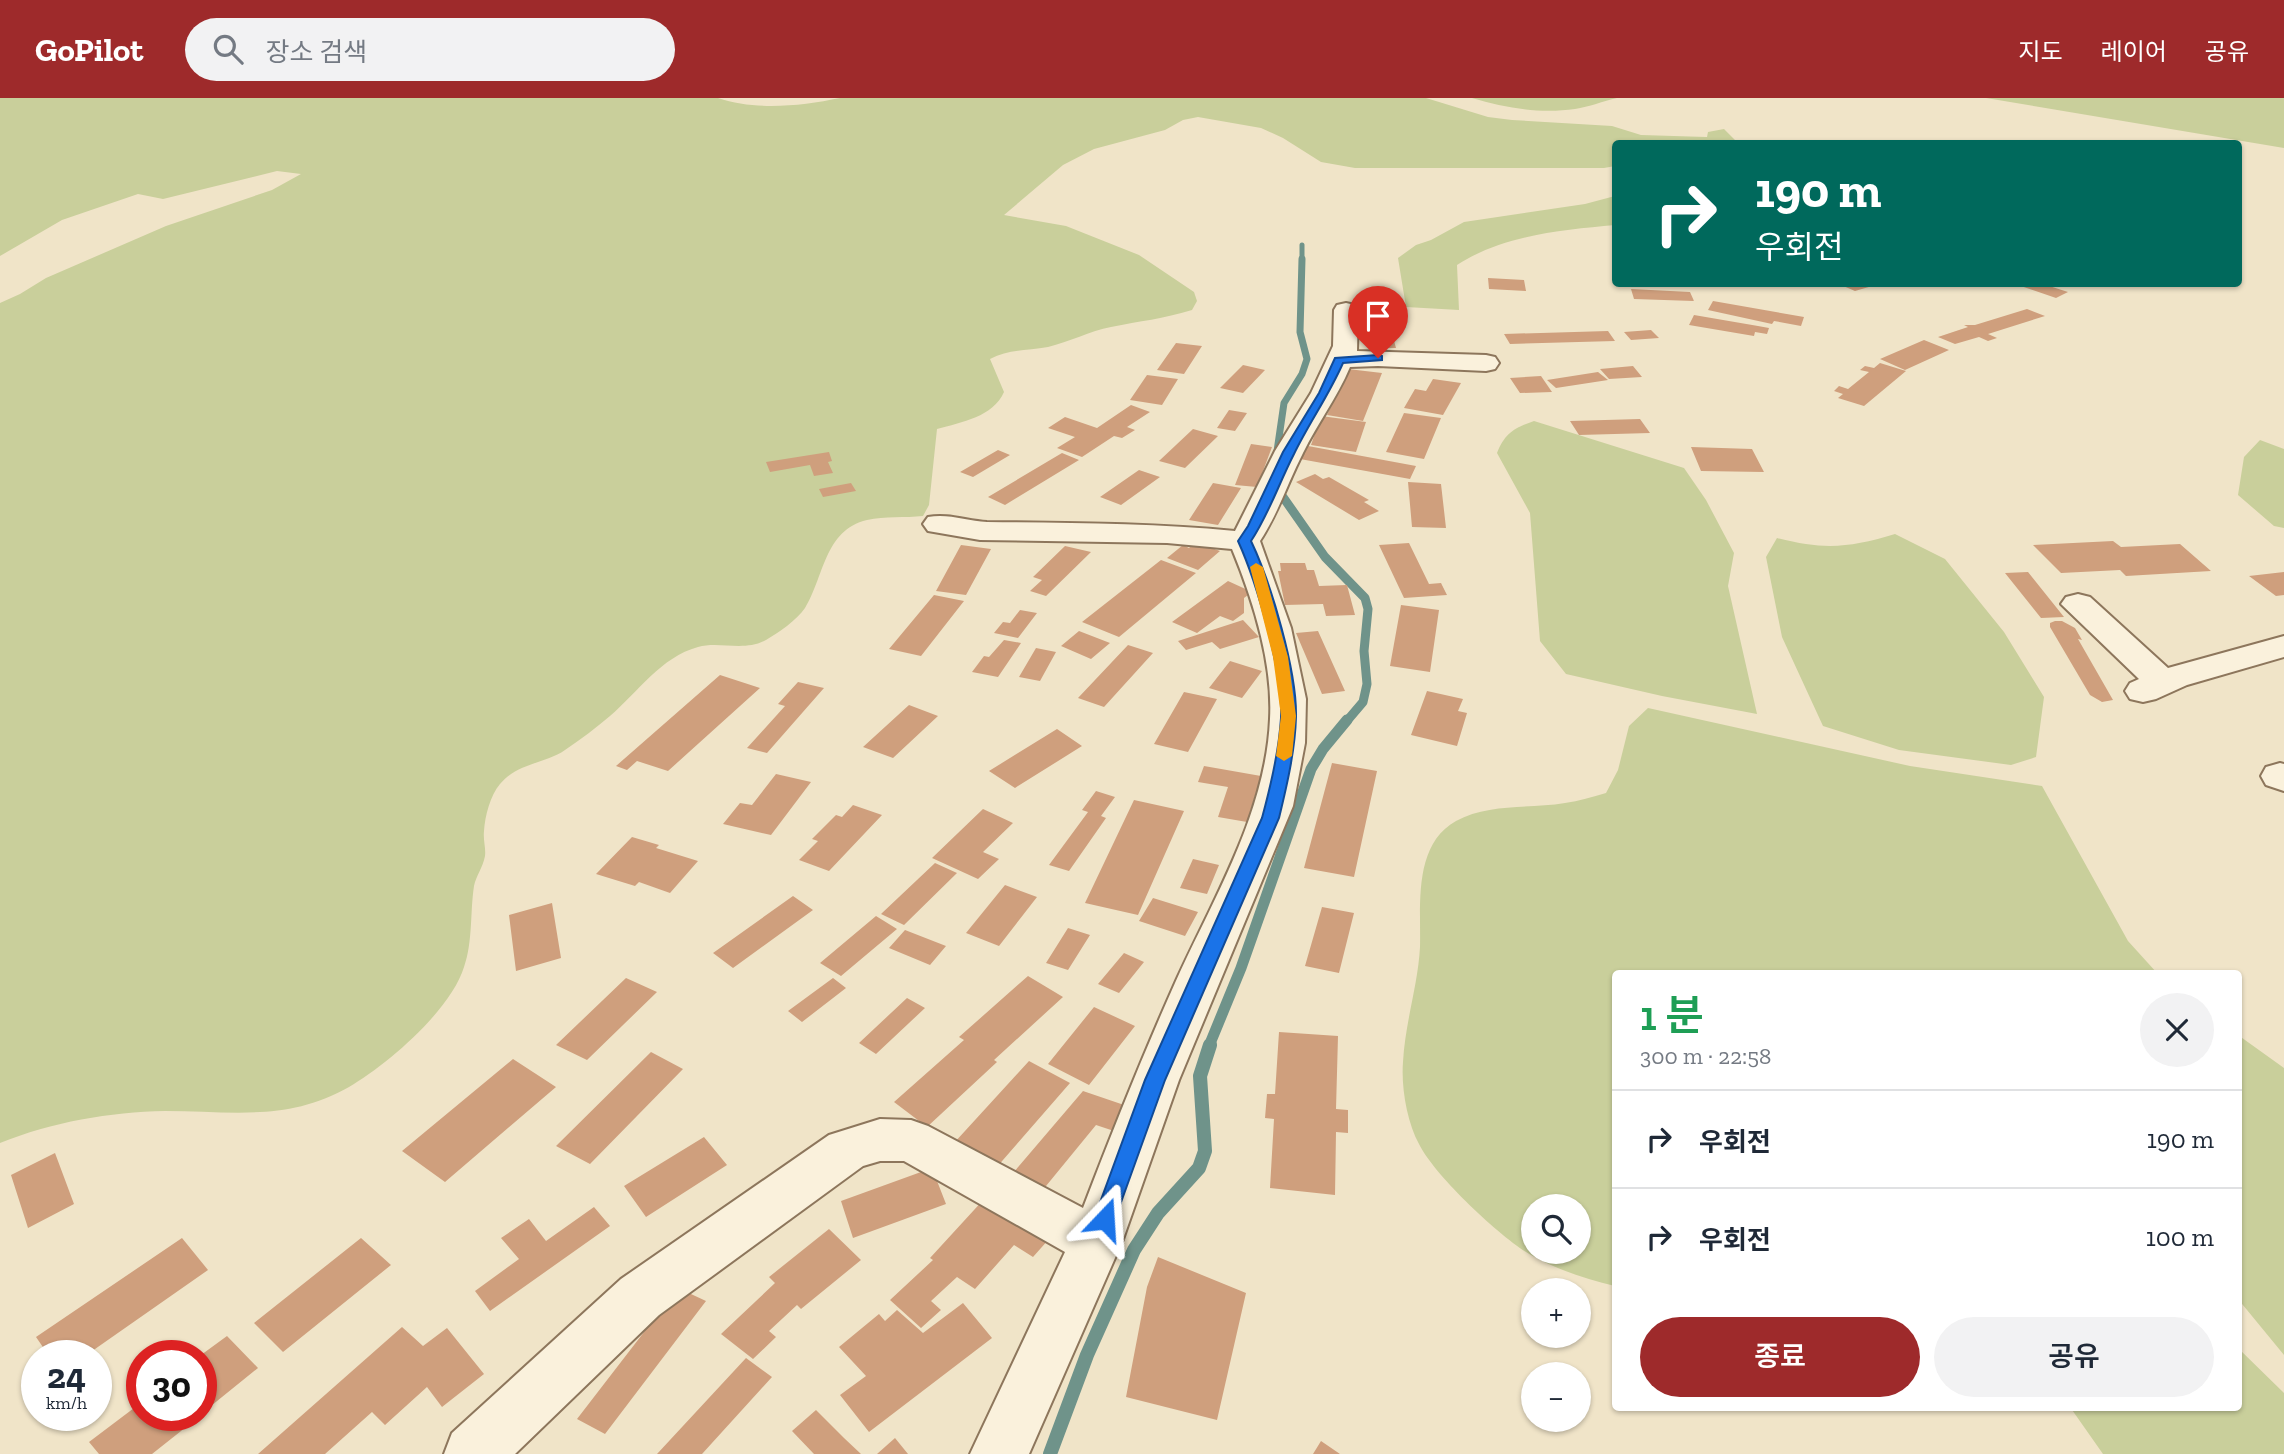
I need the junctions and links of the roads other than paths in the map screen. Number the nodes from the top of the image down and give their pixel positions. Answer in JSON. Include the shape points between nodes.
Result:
{"nodes":[{"id":1,"x":1346,"y":310,"type":"dead end"},
{"id":2,"x":1339,"y":360,"type":"junction"},
{"id":3,"x":1486,"y":363,"type":"dead end"},
{"id":4,"x":939,"y":524,"type":"dead end"},
{"id":5,"x":1244,"y":541,"type":"junction"},
{"id":6,"x":2078,"y":604,"type":"dead end"},
{"id":7,"x":2284,"y":646,"type":"edge"},
{"id":8,"x":1096,"y":1242,"type":"junction"},
{"id":9,"x":473,"y":1454,"type":"edge"},
{"id":10,"x":999,"y":1454,"type":"edge"}],
"edges":[{"from":1,"to":2,"type":"street","via":[[1346,346]]},
{"from":2,"to":3,"type":"street"},
{"from":2,"to":5,"type":"street"},
{"from":4,"to":5,"type":"street","via":[[980,531],[1167,534]]},
{"from":5,"to":8,"type":"street","via":[[1257,569],[1281,657],[1289,716],[1281,775],[1270,818],[1155,1080]]},
{"from":6,"to":7,"type":"street","via":[[2153,686]]},
{"from":8,"to":9,"type":"street","via":[[911,1141],[880,1140],[847,1150],[640,1297]]},
{"from":8,"to":10,"type":"street"}]}
